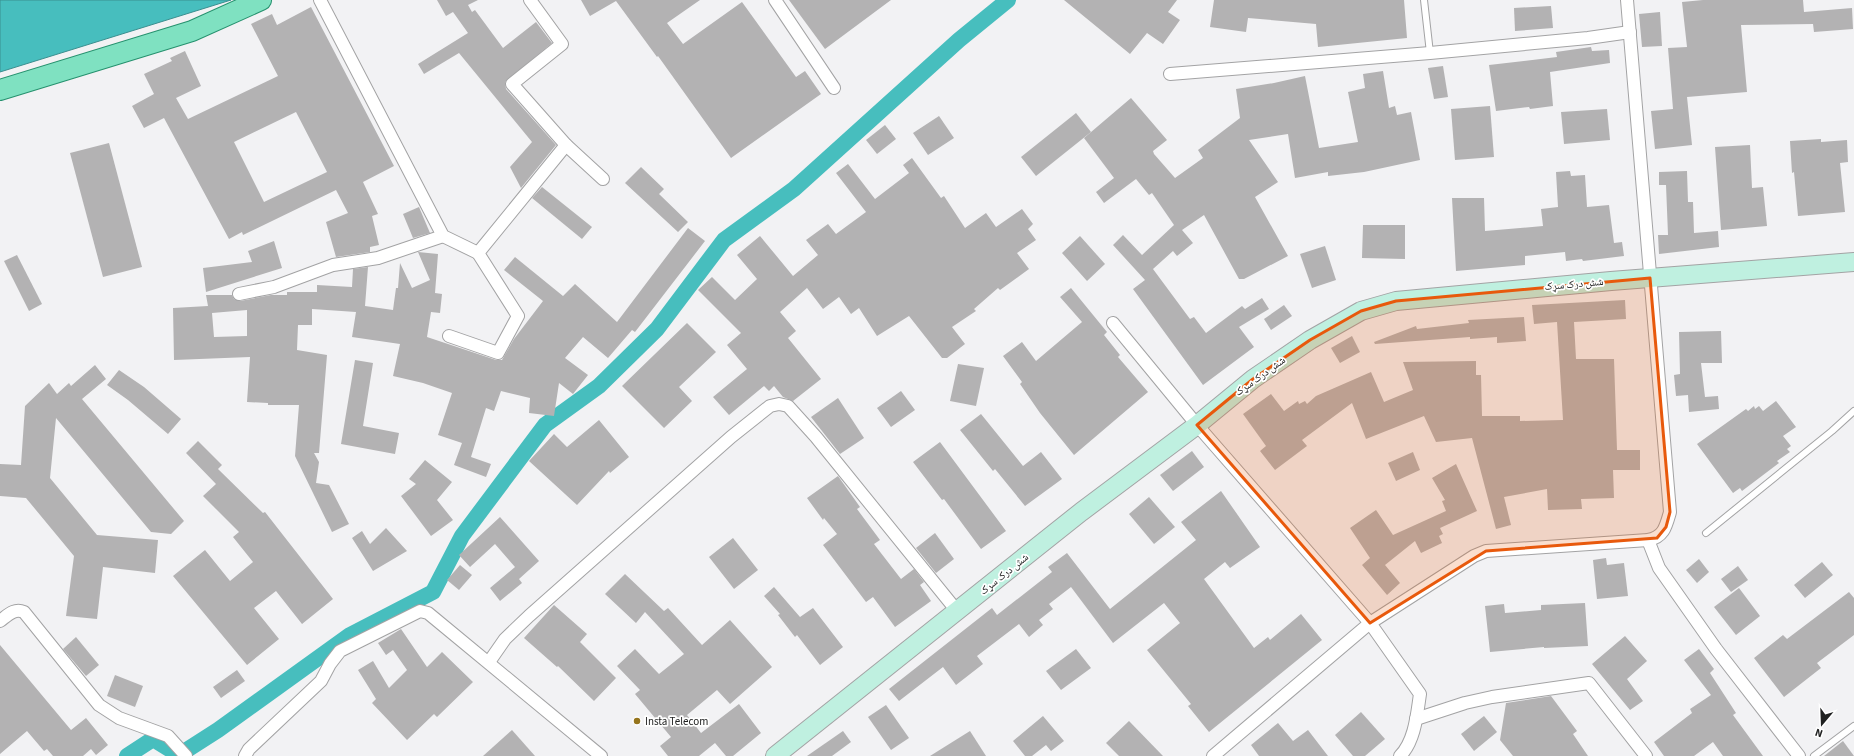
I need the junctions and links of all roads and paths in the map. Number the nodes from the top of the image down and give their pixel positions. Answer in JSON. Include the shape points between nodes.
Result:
{"nodes":[{"id":1,"x":261,"y":0,"type":"edge"},
{"id":2,"x":320,"y":0,"type":"edge"},
{"id":3,"x":530,"y":0,"type":"edge"},
{"id":4,"x":775,"y":0,"type":"edge"},
{"id":5,"x":1424,"y":0,"type":"edge"},
{"id":6,"x":1627,"y":0,"type":"edge"},
{"id":7,"x":1630,"y":32,"type":"junction"},
{"id":8,"x":1430,"y":53,"type":"junction"},
{"id":9,"x":1170,"y":74,"type":"dead end"},
{"id":10,"x":834,"y":88,"type":"dead end"},
{"id":11,"x":0,"y":90,"type":"edge"},
{"id":12,"x":566,"y":145,"type":"junction"},
{"id":13,"x":603,"y":179,"type":"dead end"},
{"id":14,"x":442,"y":236,"type":"junction"},
{"id":15,"x":478,"y":252,"type":"junction"},
{"id":16,"x":1854,"y":262,"type":"edge"},
{"id":17,"x":1650,"y":278,"type":"junction"},
{"id":18,"x":239,"y":294,"type":"dead end"},
{"id":19,"x":1114,"y":323,"type":"dead end"},
{"id":20,"x":449,"y":336,"type":"dead end"},
{"id":21,"x":1854,"y":411,"type":"edge"},
{"id":22,"x":1197,"y":424,"type":"junction"},
{"id":23,"x":1706,"y":533,"type":"dead end"},
{"id":24,"x":1648,"y":540,"type":"junction"},
{"id":25,"x":957,"y":611,"type":"junction"},
{"id":26,"x":0,"y":621,"type":"edge"},
{"id":27,"x":1370,"y":623,"type":"junction"},
{"id":28,"x":489,"y":662,"type":"junction"},
{"id":29,"x":1416,"y":719,"type":"junction"},
{"id":30,"x":1854,"y":726,"type":"edge"},
{"id":31,"x":186,"y":756,"type":"edge"},
{"id":32,"x":245,"y":756,"type":"edge"},
{"id":33,"x":601,"y":756,"type":"edge"},
{"id":34,"x":775,"y":756,"type":"edge"},
{"id":35,"x":1212,"y":756,"type":"edge"},
{"id":36,"x":1400,"y":756,"type":"edge"},
{"id":37,"x":1646,"y":756,"type":"edge"},
{"id":38,"x":1799,"y":756,"type":"edge"},
{"id":39,"x":1814,"y":756,"type":"edge"}],
"edges":[{"from":1,"to":11,"type":"main road","via":[[192,31]]},
{"from":2,"to":14,"type":"street"},
{"from":3,"to":12,"type":"street","via":[[562,44],[512,84]]},
{"from":4,"to":10,"type":"street"},
{"from":5,"to":8,"type":"lane"},
{"from":6,"to":7,"type":"street"},
{"from":7,"to":8,"type":"street"},
{"from":7,"to":17,"type":"street"},
{"from":8,"to":9,"type":"street"},
{"from":12,"to":13,"type":"street"},
{"from":12,"to":15,"type":"street"},
{"from":14,"to":15,"type":"street"},
{"from":14,"to":18,"type":"street","via":[[378,258],[333,265],[274,287]]},
{"from":15,"to":20,"type":"street","via":[[518,316],[498,353]]},
{"from":16,"to":17,"type":"main road","name":"شش درک سړک"},
{"from":17,"to":22,"type":"main road","name":"شش درک سړک","via":[[1396,301],[1361,311],[1310,340],[1253,379]]},
{"from":17,"to":24,"type":"street","via":[[1670,512],[1666,527],[1657,538]]},
{"from":19,"to":22,"type":"street"},
{"from":21,"to":23,"type":"lane"},
{"from":22,"to":25,"type":"main road","name":"شش درک سړک"},
{"from":22,"to":27,"type":"street"},
{"from":24,"to":27,"type":"street","via":[[1486,551],[1474,556]]},
{"from":24,"to":38,"type":"street","via":[[1659,568],[1716,649]]},
{"from":25,"to":28,"type":"street","via":[[816,437],[788,406],[779,404],[770,406],[731,437],[535,611],[506,639]]},
{"from":25,"to":34,"type":"main road","name":"شش درک سړک"},
{"from":26,"to":31,"type":"street","via":[[12,611],[24,612],[99,705],[119,718],[168,736]]},
{"from":27,"to":29,"type":"street","via":[[1420,694]]},
{"from":27,"to":35,"type":"street"},
{"from":28,"to":32,"type":"street","via":[[428,613],[420,611],[340,650],[321,681],[249,749]]},
{"from":28,"to":33,"type":"street"},
{"from":29,"to":36,"type":"street","via":[[1405,750]]},
{"from":29,"to":37,"type":"street","via":[[1492,697],[1589,683]]},
{"from":30,"to":39,"type":"lane"}]}
